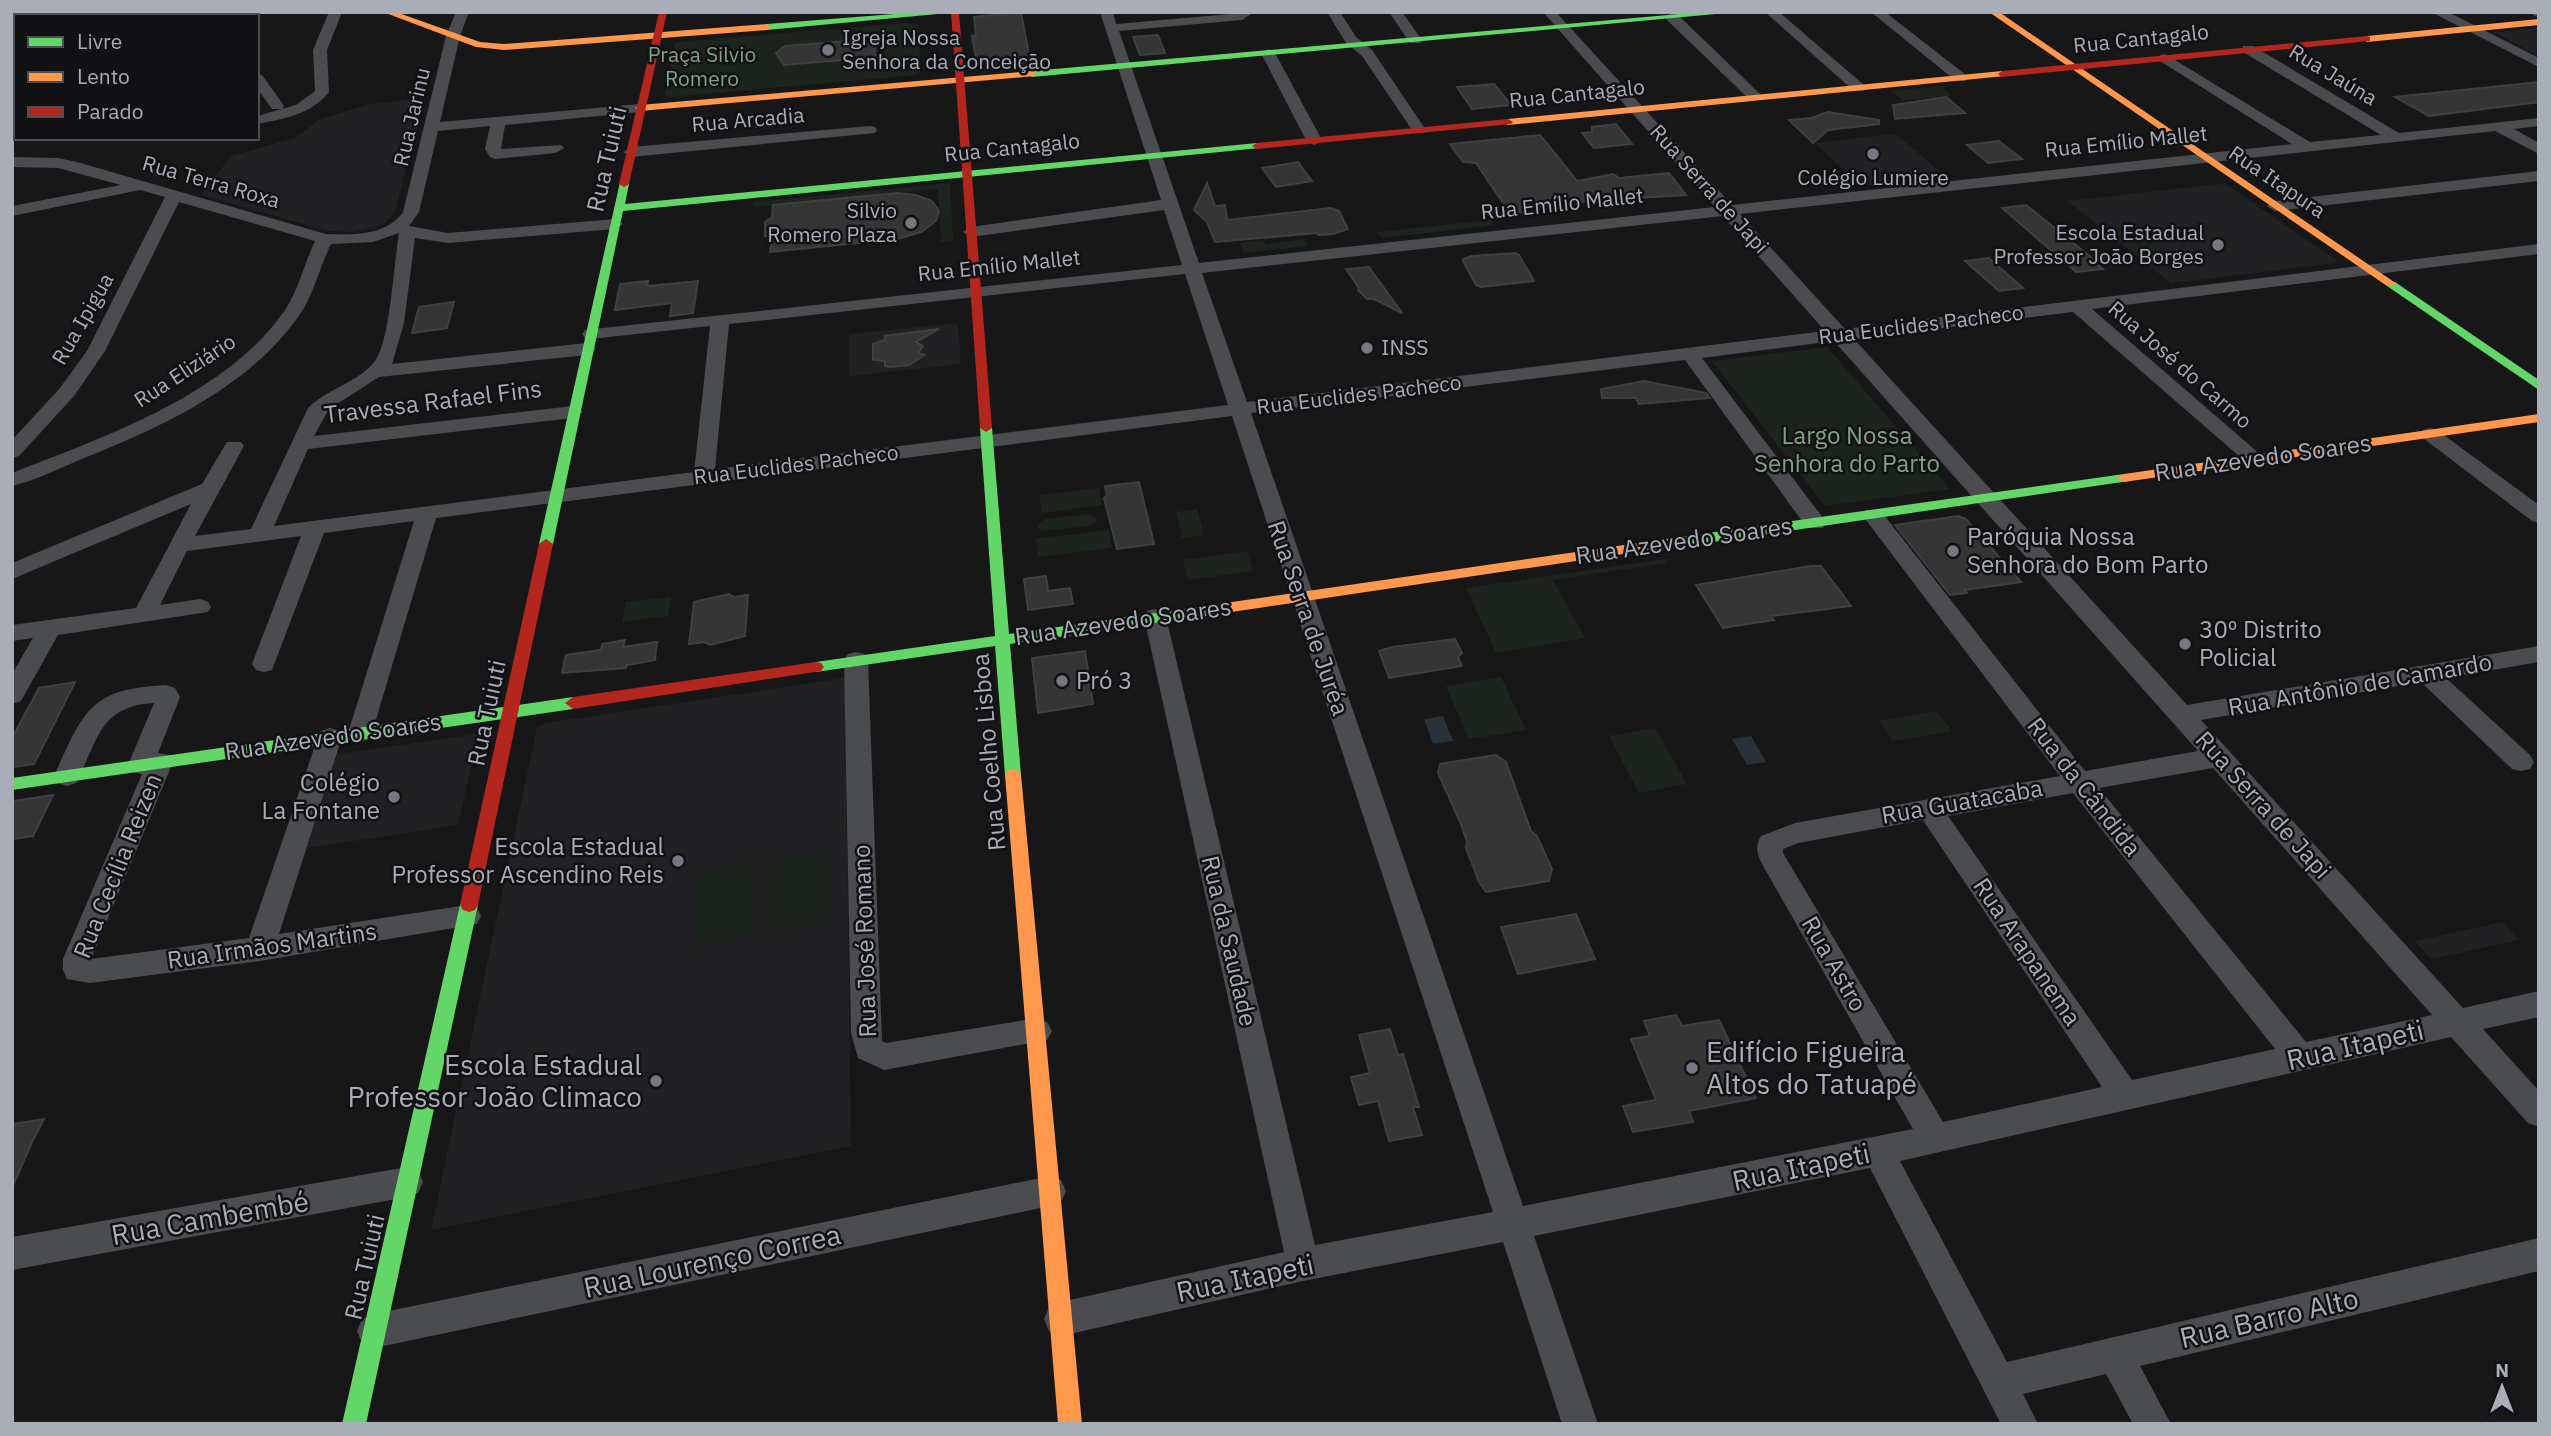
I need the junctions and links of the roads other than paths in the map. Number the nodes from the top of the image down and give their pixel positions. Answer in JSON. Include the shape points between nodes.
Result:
{"nodes":[{"id":1,"x":337,"y":12,"type":"edge"},
{"id":2,"x":387,"y":12,"type":"edge"},
{"id":3,"x":463,"y":12,"type":"edge"},
{"id":4,"x":663,"y":12,"type":"edge"},
{"id":5,"x":955,"y":12,"type":"edge"},
{"id":6,"x":1106,"y":12,"type":"edge"},
{"id":7,"x":1248,"y":12,"type":"edge"},
{"id":8,"x":1333,"y":12,"type":"edge"},
{"id":9,"x":1395,"y":12,"type":"edge"},
{"id":10,"x":1549,"y":12,"type":"edge"},
{"id":11,"x":1733,"y":12,"type":"edge"},
{"id":12,"x":1771,"y":12,"type":"edge"},
{"id":13,"x":1877,"y":12,"type":"edge"},
{"id":14,"x":1993,"y":12,"type":"edge"},
{"id":15,"x":2437,"y":12,"type":"edge"},
{"id":16,"x":830,"y":17,"type":"edge"},
{"id":17,"x":1672,"y":18,"type":"junction"},
{"id":18,"x":2539,"y":22,"type":"edge"},
{"id":19,"x":1563,"y":27,"type":"junction"},
{"id":20,"x":1111,"y":28,"type":"junction"},
{"id":21,"x":2469,"y":28,"type":"junction"},
{"id":22,"x":658,"y":35,"type":"junction"},
{"id":23,"x":453,"y":36,"type":"junction"},
{"id":24,"x":1415,"y":40,"type":"junction"},
{"id":25,"x":479,"y":45,"type":"junction"},
{"id":26,"x":1360,"y":45,"type":"junction"},
{"id":27,"x":2248,"y":49,"type":"junction"},
{"id":28,"x":449,"y":52,"type":"junction"},
{"id":29,"x":1268,"y":53,"type":"junction"},
{"id":30,"x":2165,"y":58,"type":"junction"},
{"id":31,"x":2539,"y":63,"type":"edge"},
{"id":32,"x":1124,"y":66,"type":"junction"},
{"id":33,"x":2072,"y":66,"type":"junction"},
{"id":34,"x":1961,"y":78,"type":"junction"},
{"id":35,"x":960,"y":80,"type":"junction"},
{"id":36,"x":259,"y":81,"type":"edge"},
{"id":37,"x":1859,"y":88,"type":"junction"},
{"id":38,"x":1755,"y":97,"type":"junction"},
{"id":39,"x":640,"y":108,"type":"junction"},
{"id":40,"x":281,"y":109,"type":"junction"},
{"id":41,"x":1636,"y":109,"type":"junction"},
{"id":42,"x":259,"y":114,"type":"edge"},
{"id":43,"x":498,"y":121,"type":"junction"},
{"id":44,"x":2539,"y":122,"type":"edge"},
{"id":45,"x":2497,"y":126,"type":"junction"},
{"id":46,"x":431,"y":127,"type":"junction"},
{"id":47,"x":870,"y":130,"type":"dead end"},
{"id":48,"x":1419,"y":130,"type":"junction"},
{"id":49,"x":2396,"y":136,"type":"junction"},
{"id":50,"x":1314,"y":140,"type":"junction"},
{"id":51,"x":2305,"y":146,"type":"junction"},
{"id":52,"x":556,"y":148,"type":"dead end"},
{"id":53,"x":2539,"y":149,"type":"edge"},
{"id":54,"x":631,"y":152,"type":"junction"},
{"id":55,"x":1153,"y":156,"type":"junction"},
{"id":56,"x":2204,"y":157,"type":"junction"},
{"id":57,"x":12,"y":162,"type":"edge"},
{"id":58,"x":966,"y":174,"type":"junction"},
{"id":59,"x":2539,"y":177,"type":"edge"},
{"id":60,"x":141,"y":186,"type":"junction"},
{"id":61,"x":174,"y":195,"type":"junction"},
{"id":62,"x":1170,"y":204,"type":"junction"},
{"id":63,"x":2275,"y":206,"type":"junction"},
{"id":64,"x":1726,"y":209,"type":"junction"},
{"id":65,"x":12,"y":211,"type":"edge"},
{"id":66,"x":617,"y":216,"type":"junction"},
{"id":67,"x":402,"y":229,"type":"junction"},
{"id":68,"x":971,"y":232,"type":"junction"},
{"id":69,"x":325,"y":239,"type":"junction"},
{"id":70,"x":2539,"y":249,"type":"edge"},
{"id":71,"x":1191,"y":267,"type":"junction"},
{"id":72,"x":2367,"y":269,"type":"junction"},
{"id":73,"x":976,"y":291,"type":"junction"},
{"id":74,"x":2076,"y":305,"type":"junction"},
{"id":75,"x":720,"y":320,"type":"junction"},
{"id":76,"x":1839,"y":335,"type":"junction"},
{"id":77,"x":589,"y":342,"type":"junction"},
{"id":78,"x":1690,"y":354,"type":"junction"},
{"id":79,"x":373,"y":372,"type":"junction"},
{"id":80,"x":2539,"y":386,"type":"edge"},
{"id":81,"x":1239,"y":410,"type":"junction"},
{"id":82,"x":573,"y":412,"type":"junction"},
{"id":83,"x":2539,"y":418,"type":"edge"},
{"id":84,"x":2430,"y":434,"type":"junction"},
{"id":85,"x":988,"y":440,"type":"junction"},
{"id":86,"x":299,"y":444,"type":"junction"},
{"id":87,"x":234,"y":446,"type":"dead end"},
{"id":88,"x":12,"y":452,"type":"edge"},
{"id":89,"x":2254,"y":459,"type":"junction"},
{"id":90,"x":48,"y":466,"type":"junction"},
{"id":91,"x":704,"y":477,"type":"junction"},
{"id":92,"x":12,"y":480,"type":"edge"},
{"id":93,"x":209,"y":489,"type":"junction"},
{"id":94,"x":557,"y":496,"type":"junction"},
{"id":95,"x":1988,"y":497,"type":"junction"},
{"id":96,"x":427,"y":513,"type":"junction"},
{"id":97,"x":1873,"y":514,"type":"junction"},
{"id":98,"x":2539,"y":516,"type":"edge"},
{"id":99,"x":1815,"y":523,"type":"junction"},
{"id":100,"x":315,"y":528,"type":"junction"},
{"id":101,"x":258,"y":535,"type":"junction"},
{"id":102,"x":179,"y":545,"type":"junction"},
{"id":103,"x":12,"y":572,"type":"edge"},
{"id":104,"x":1301,"y":596,"type":"junction"},
{"id":105,"x":200,"y":607,"type":"dead end"},
{"id":106,"x":145,"y":615,"type":"junction"},
{"id":107,"x":1155,"y":617,"type":"junction"},
{"id":108,"x":50,"y":628,"type":"junction"},
{"id":109,"x":12,"y":633,"type":"edge"},
{"id":110,"x":1001,"y":639,"type":"junction"},
{"id":111,"x":2539,"y":654,"type":"edge"},
{"id":112,"x":856,"y":660,"type":"junction"},
{"id":113,"x":264,"y":664,"type":"dead end"},
{"id":114,"x":2426,"y":673,"type":"junction"},
{"id":115,"x":12,"y":695,"type":"edge"},
{"id":116,"x":510,"y":711,"type":"junction"},
{"id":117,"x":2181,"y":715,"type":"junction"},
{"id":118,"x":360,"y":733,"type":"junction"},
{"id":119,"x":330,"y":737,"type":"junction"},
{"id":120,"x":2219,"y":757,"type":"junction"},
{"id":121,"x":2521,"y":762,"type":"dead end"},
{"id":122,"x":150,"y":764,"type":"junction"},
{"id":123,"x":68,"y":776,"type":"junction"},
{"id":124,"x":2078,"y":780,"type":"junction"},
{"id":125,"x":12,"y":784,"type":"edge"},
{"id":126,"x":1928,"y":808,"type":"junction"},
{"id":127,"x":1775,"y":863,"type":"joint"},
{"id":128,"x":467,"y":916,"type":"junction"},
{"id":129,"x":260,"y":949,"type":"junction"},
{"id":130,"x":77,"y":970,"type":"joint"},
{"id":131,"x":2539,"y":1004,"type":"edge"},
{"id":132,"x":2457,"y":1022,"type":"junction"},
{"id":133,"x":1037,"y":1031,"type":"junction"},
{"id":134,"x":2299,"y":1057,"type":"junction"},
{"id":135,"x":2125,"y":1096,"type":"junction"},
{"id":136,"x":2539,"y":1113,"type":"edge"},
{"id":137,"x":1935,"y":1138,"type":"junction"},
{"id":138,"x":1878,"y":1151,"type":"junction"},
{"id":139,"x":407,"y":1182,"type":"junction"},
{"id":140,"x":1050,"y":1191,"type":"junction"},
{"id":141,"x":1512,"y":1223,"type":"junction"},
{"id":142,"x":12,"y":1254,"type":"edge"},
{"id":143,"x":2539,"y":1254,"type":"edge"},
{"id":144,"x":1303,"y":1264,"type":"junction"},
{"id":145,"x":1061,"y":1319,"type":"junction"},
{"id":146,"x":374,"y":1331,"type":"junction"},
{"id":147,"x":2115,"y":1355,"type":"junction"},
{"id":148,"x":1999,"y":1382,"type":"junction"},
{"id":149,"x":1070,"y":1422,"type":"edge"},
{"id":150,"x":354,"y":1424,"type":"edge"},
{"id":151,"x":1050,"y":1424,"type":"edge"},
{"id":152,"x":1580,"y":1424,"type":"edge"},
{"id":153,"x":2020,"y":1424,"type":"edge"},
{"id":154,"x":2153,"y":1424,"type":"edge"}],
"edges":[{"from":1,"to":40,"type":"street","via":[[320,50],[322,92],[317,99]]},
{"from":2,"to":23,"type":"street"},
{"from":3,"to":23,"type":"street","name":"Rua Jarinu"},
{"from":4,"to":22,"type":"street","name":"Rua Tuiuti"},
{"from":5,"to":16,"type":"street"},
{"from":5,"to":35,"type":"street"},
{"from":6,"to":20,"type":"street","name":"Rua Serra de Juréa"},
{"from":7,"to":20,"type":"street"},
{"from":8,"to":26,"type":"street","via":[[1351,40]]},
{"from":9,"to":24,"type":"street"},
{"from":10,"to":19,"type":"street","name":"Rua Serra de Japi"},
{"from":11,"to":17,"type":"street"},
{"from":12,"to":37,"type":"street"},
{"from":13,"to":34,"type":"street"},
{"from":14,"to":33,"type":"street","name":"Rua Itapura"},
{"from":15,"to":21,"type":"street"},
{"from":16,"to":22,"type":"street"},
{"from":17,"to":19,"type":"street"},
{"from":17,"to":38,"type":"street"},
{"from":18,"to":21,"type":"street","name":"Rua Cantagalo"},
{"from":19,"to":24,"type":"street"},
{"from":19,"to":41,"type":"street","name":"Rua Serra de Japi"},
{"from":20,"to":32,"type":"street","name":"Rua Serra de Juréa"},
{"from":21,"to":27,"type":"street","name":"Rua Cantagalo"},
{"from":21,"to":31,"type":"street"},
{"from":22,"to":25,"type":"street"},
{"from":22,"to":39,"type":"street","name":"Rua Tuiuti"},
{"from":23,"to":25,"type":"street"},
{"from":23,"to":28,"type":"street","name":"Rua Jarinu"},
{"from":24,"to":26,"type":"street"},
{"from":25,"to":28,"type":"street"},
{"from":26,"to":29,"type":"street"},
{"from":26,"to":48,"type":"street"},
{"from":27,"to":30,"type":"street","name":"Rua Cantagalo"},
{"from":27,"to":49,"type":"street","name":"Rua Jaúna"},
{"from":28,"to":46,"type":"street","name":"Rua Jarinu"},
{"from":29,"to":32,"type":"street"},
{"from":29,"to":50,"type":"street"},
{"from":30,"to":33,"type":"street","name":"Rua Cantagalo"},
{"from":30,"to":51,"type":"street"},
{"from":32,"to":35,"type":"street"},
{"from":32,"to":55,"type":"street","name":"Rua Serra de Juréa"},
{"from":33,"to":34,"type":"street","name":"Rua Cantagalo"},
{"from":33,"to":56,"type":"street","name":"Rua Itapura"},
{"from":34,"to":37,"type":"street","name":"Rua Cantagalo"},
{"from":35,"to":39,"type":"street"},
{"from":35,"to":58,"type":"street","name":"Rua Coelho Lisboa"},
{"from":36,"to":40,"type":"street"},
{"from":37,"to":38,"type":"street","name":"Rua Cantagalo"},
{"from":38,"to":41,"type":"street","name":"Rua Cantagalo"},
{"from":39,"to":43,"type":"street"},
{"from":39,"to":54,"type":"street","name":"Rua Tuiuti"},
{"from":40,"to":42,"type":"street"},
{"from":41,"to":48,"type":"street","name":"Rua Cantagalo"},
{"from":41,"to":64,"type":"street","name":"Rua Serra de Japi"},
{"from":43,"to":46,"type":"street"},
{"from":43,"to":52,"type":"street","via":[[492,153]]},
{"from":44,"to":45,"type":"street","name":"Rua Emílio Mallet"},
{"from":45,"to":49,"type":"street","name":"Rua Emílio Mallet"},
{"from":45,"to":53,"type":"street"},
{"from":46,"to":67,"type":"street","name":"Rua Jarinu","via":[[411,212]]},
{"from":47,"to":54,"type":"street","name":"Rua Arcadia"},
{"from":48,"to":50,"type":"street","name":"Rua Cantagalo"},
{"from":49,"to":51,"type":"street","name":"Rua Emílio Mallet"},
{"from":50,"to":55,"type":"street","name":"Rua Cantagalo"},
{"from":51,"to":56,"type":"street","name":"Rua Emílio Mallet"},
{"from":54,"to":66,"type":"street","name":"Rua Tuiuti"},
{"from":55,"to":58,"type":"street","name":"Rua Cantagalo"},
{"from":55,"to":62,"type":"street","name":"Rua Serra de Juréa"},
{"from":56,"to":63,"type":"street","name":"Rua Itapura"},
{"from":56,"to":64,"type":"street","name":"Rua Emílio Mallet"},
{"from":57,"to":60,"type":"street","name":"Rua Terra Roxa","via":[[58,163]]},
{"from":58,"to":66,"type":"street","name":"Rua Cantagalo"},
{"from":58,"to":68,"type":"street","name":"Rua Coelho Lisboa"},
{"from":59,"to":63,"type":"street"},
{"from":60,"to":61,"type":"street","name":"Rua Terra Roxa"},
{"from":60,"to":65,"type":"street"},
{"from":61,"to":69,"type":"street","name":"Rua Terra Roxa"},
{"from":61,"to":88,"type":"street","name":"Rua Ipigua","via":[[96,351],[67,392]]},
{"from":62,"to":68,"type":"street"},
{"from":62,"to":71,"type":"street","name":"Rua Serra de Juréa"},
{"from":63,"to":72,"type":"street","name":"Rua Itapura"},
{"from":64,"to":71,"type":"street","name":"Rua Emílio Mallet"},
{"from":64,"to":76,"type":"street","name":"Rua Serra de Japi"},
{"from":66,"to":67,"type":"street","via":[[458,238]]},
{"from":66,"to":77,"type":"street","name":"Rua Tuiuti"},
{"from":67,"to":69,"type":"street","name":"Rua Terra Roxa","via":[[356,239]]},
{"from":67,"to":79,"type":"street","via":[[388,355]]},
{"from":68,"to":73,"type":"street","name":"Rua Coelho Lisboa"},
{"from":69,"to":90,"type":"street","name":"Rua Eliziário","via":[[291,315],[244,363],[166,414]]},
{"from":70,"to":72,"type":"street","name":"Rua Euclides Pacheco"},
{"from":71,"to":73,"type":"street","name":"Rua Emílio Mallet"},
{"from":71,"to":81,"type":"street","name":"Rua Serra de Juréa"},
{"from":72,"to":74,"type":"street","name":"Rua Euclides Pacheco"},
{"from":72,"to":80,"type":"street","name":"Rua Itapura"},
{"from":73,"to":75,"type":"street","name":"Rua Emílio Mallet"},
{"from":73,"to":85,"type":"street","name":"Rua Coelho Lisboa"},
{"from":74,"to":76,"type":"street","name":"Rua Euclides Pacheco"},
{"from":74,"to":89,"type":"street","name":"Rua José do Carmo"},
{"from":75,"to":77,"type":"street","name":"Rua Emílio Mallet"},
{"from":75,"to":91,"type":"street"},
{"from":76,"to":78,"type":"street","name":"Rua Euclides Pacheco"},
{"from":76,"to":95,"type":"street"},
{"from":77,"to":79,"type":"street","name":"Rua Emílio Mallet"},
{"from":77,"to":82,"type":"street","name":"Rua Tuiuti"},
{"from":78,"to":81,"type":"street","name":"Rua Euclides Pacheco"},
{"from":78,"to":99,"type":"street"},
{"from":79,"to":86,"type":"street","via":[[319,408]]},
{"from":81,"to":85,"type":"street","name":"Rua Euclides Pacheco"},
{"from":81,"to":104,"type":"street","name":"Rua Serra de Juréa"},
{"from":82,"to":86,"type":"street","name":"Travessa Rafael Fins"},
{"from":82,"to":94,"type":"street","name":"Rua Tuiuti"},
{"from":83,"to":84,"type":"street","name":"Rua Azevedo Soares"},
{"from":84,"to":89,"type":"street","name":"Rua Azevedo Soares"},
{"from":84,"to":98,"type":"street"},
{"from":85,"to":91,"type":"street","name":"Rua Euclides Pacheco"},
{"from":85,"to":110,"type":"street","name":"Rua Coelho Lisboa"},
{"from":86,"to":101,"type":"street"},
{"from":87,"to":93,"type":"street"},
{"from":88,"to":90,"type":"street"},
{"from":89,"to":95,"type":"street","name":"Rua Azevedo Soares"},
{"from":90,"to":92,"type":"street","name":"Rua Eliziário"},
{"from":91,"to":94,"type":"street","name":"Rua Euclides Pacheco"},
{"from":93,"to":102,"type":"street"},
{"from":93,"to":103,"type":"street"},
{"from":94,"to":96,"type":"street","name":"Rua Euclides Pacheco"},
{"from":94,"to":116,"type":"street","name":"Rua Tuiuti"},
{"from":95,"to":97,"type":"street"},
{"from":95,"to":117,"type":"street","name":"Rua Serra de Japi"},
{"from":96,"to":100,"type":"street","name":"Rua Euclides Pacheco"},
{"from":96,"to":118,"type":"street"},
{"from":97,"to":99,"type":"street"},
{"from":97,"to":124,"type":"street","name":"Rua da Cândida"},
{"from":99,"to":104,"type":"street","name":"Rua Azevedo Soares"},
{"from":100,"to":101,"type":"street","name":"Rua Euclides Pacheco"},
{"from":100,"to":113,"type":"street"},
{"from":101,"to":102,"type":"street","name":"Rua Euclides Pacheco"},
{"from":102,"to":106,"type":"street"},
{"from":104,"to":107,"type":"street","name":"Rua Azevedo Soares"},
{"from":104,"to":141,"type":"street","name":"Rua Serra de Juréa"},
{"from":105,"to":106,"type":"street"},
{"from":106,"to":108,"type":"street"},
{"from":107,"to":110,"type":"street","name":"Rua Azevedo Soares"},
{"from":107,"to":144,"type":"street","name":"Rua da Saudade"},
{"from":108,"to":109,"type":"street"},
{"from":108,"to":115,"type":"street"},
{"from":110,"to":112,"type":"street","name":"Rua Azevedo Soares"},
{"from":110,"to":133,"type":"street","name":"Rua Coelho Lisboa"},
{"from":111,"to":114,"type":"street","name":"Rua Antônio de Camardo"},
{"from":112,"to":116,"type":"street","name":"Rua Azevedo Soares"},
{"from":112,"to":133,"type":"street","name":"Rua José Romano","via":[[869,1049],[884,1057]]},
{"from":114,"to":117,"type":"street","name":"Rua Antônio de Camardo"},
{"from":114,"to":121,"type":"street"},
{"from":116,"to":118,"type":"street","name":"Rua Azevedo Soares"},
{"from":116,"to":128,"type":"street","name":"Rua Tuiuti"},
{"from":117,"to":120,"type":"street","name":"Rua Serra de Japi"},
{"from":118,"to":119,"type":"street","name":"Rua Azevedo Soares"},
{"from":119,"to":122,"type":"street","name":"Rua Azevedo Soares"},
{"from":119,"to":129,"type":"street"},
{"from":120,"to":124,"type":"street","name":"Rua Guatacaba"},
{"from":120,"to":132,"type":"street","name":"Rua Serra de Japi"},
{"from":122,"to":123,"type":"street","name":"Rua Azevedo Soares"},
{"from":122,"to":123,"type":"street","via":[[166,694],[115,701],[101,709]]},
{"from":122,"to":130,"type":"street","name":"Rua Cecília Reizen","via":[[76,959]]},
{"from":123,"to":125,"type":"street","name":"Rua Azevedo Soares"},
{"from":124,"to":126,"type":"street","name":"Rua Guatacaba"},
{"from":124,"to":134,"type":"street","name":"Rua da Cândida"},
{"from":126,"to":127,"type":"street","name":"Rua Guatacaba","via":[[1777,838],[1769,848]]},
{"from":126,"to":135,"type":"street","name":"Rua Arapanema"},
{"from":127,"to":137,"type":"street","name":"Rua Astro"},
{"from":128,"to":129,"type":"street","name":"Rua Irmãos Martins"},
{"from":128,"to":139,"type":"street","name":"Rua Tuiuti"},
{"from":129,"to":130,"type":"street","name":"Rua Irmãos Martins"},
{"from":131,"to":132,"type":"street","name":"Rua Itapeti"},
{"from":132,"to":134,"type":"street","name":"Rua Itapeti"},
{"from":132,"to":136,"type":"street","name":"Rua Serra de Japi"},
{"from":133,"to":140,"type":"street","name":"Rua Coelho Lisboa"},
{"from":134,"to":135,"type":"street","name":"Rua Itapeti"},
{"from":135,"to":137,"type":"street","name":"Rua Itapeti"},
{"from":137,"to":138,"type":"street","name":"Rua Itapeti"},
{"from":138,"to":141,"type":"street","name":"Rua Itapeti"},
{"from":138,"to":148,"type":"street"},
{"from":139,"to":142,"type":"street","name":"Rua Cambembé"},
{"from":139,"to":146,"type":"street","name":"Rua Tuiuti"},
{"from":140,"to":145,"type":"street","name":"Rua Coelho Lisboa"},
{"from":140,"to":146,"type":"street","name":"Rua Lourenço Correa"},
{"from":141,"to":144,"type":"street","name":"Rua Itapeti"},
{"from":141,"to":152,"type":"street","name":"Rua Serra de Juréa"},
{"from":143,"to":147,"type":"street","name":"Rua Barro Alto"},
{"from":144,"to":145,"type":"street","name":"Rua Itapeti"},
{"from":145,"to":149,"type":"street","name":"Rua Coelho Lisboa"},
{"from":146,"to":150,"type":"street","name":"Rua Tuiuti"},
{"from":147,"to":148,"type":"street","name":"Rua Barro Alto"},
{"from":147,"to":154,"type":"street"},
{"from":148,"to":153,"type":"street"},
{"from":149,"to":151,"type":"street"}]}
